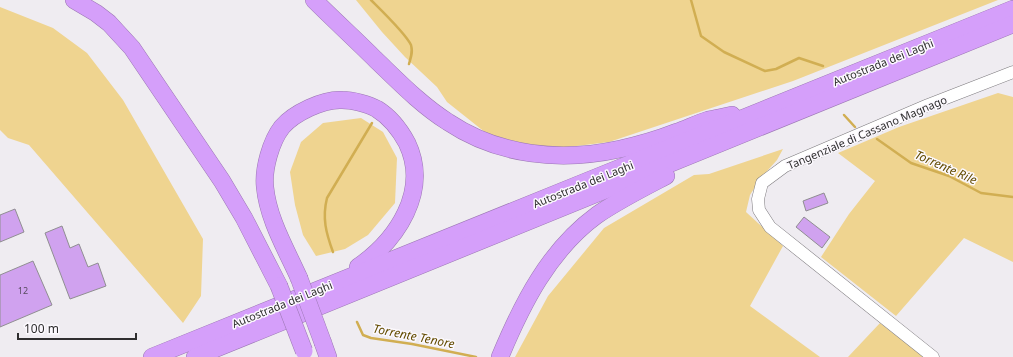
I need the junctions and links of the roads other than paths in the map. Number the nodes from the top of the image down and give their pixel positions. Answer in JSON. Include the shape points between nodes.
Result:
{"nodes":[{"id":1,"x":74,"y":0,"type":"edge"},
{"id":2,"x":314,"y":0,"type":"edge"},
{"id":3,"x":1013,"y":9,"type":"edge"},
{"id":4,"x":1013,"y":24,"type":"edge"},
{"id":5,"x":1013,"y":72,"type":"edge"},
{"id":6,"x":774,"y":114,"type":"junction"},
{"id":7,"x":340,"y":280,"type":"junction"},
{"id":8,"x":326,"y":350,"type":"edge"},
{"id":9,"x":502,"y":353,"type":"edge"},
{"id":10,"x":305,"y":354,"type":"edge"},
{"id":11,"x":152,"y":357,"type":"edge"},
{"id":12,"x":195,"y":357,"type":"edge"},
{"id":13,"x":932,"y":357,"type":"edge"}],
"edges":[{"from":1,"to":10,"type":"highway","bridge":true,"via":[[96,13],[132,48],[222,181],[279,286]]},
{"from":2,"to":6,"type":"highway","via":[[396,80],[448,122],[482,140],[520,152],[556,156],[619,150],[709,120]]},
{"from":3,"to":6,"type":"highway","name":"Autostrada dei Laghi"},
{"from":4,"to":6,"type":"highway","name":"Autostrada dei Laghi"},
{"from":5,"to":13,"type":"street","name":"Tangenziale di Cassano Magnago","via":[[785,166],[762,183],[758,199],[759,210],[770,227]]},
{"from":6,"to":7,"type":"highway","name":"Autostrada dei Laghi"},
{"from":6,"to":9,"type":"highway","via":[[716,154],[666,175],[596,216],[558,253],[542,274],[518,315]]},
{"from":6,"to":12,"type":"highway","name":"Autostrada dei Laghi"},
{"from":7,"to":8,"type":"highway","bridge":true,"via":[[367,261],[386,243],[400,225],[414,191],[411,151],[402,134],[376,109],[342,100],[318,104],[291,118],[278,134],[266,167],[265,187],[270,209]]},
{"from":7,"to":11,"type":"highway","name":"Autostrada dei Laghi"}]}
